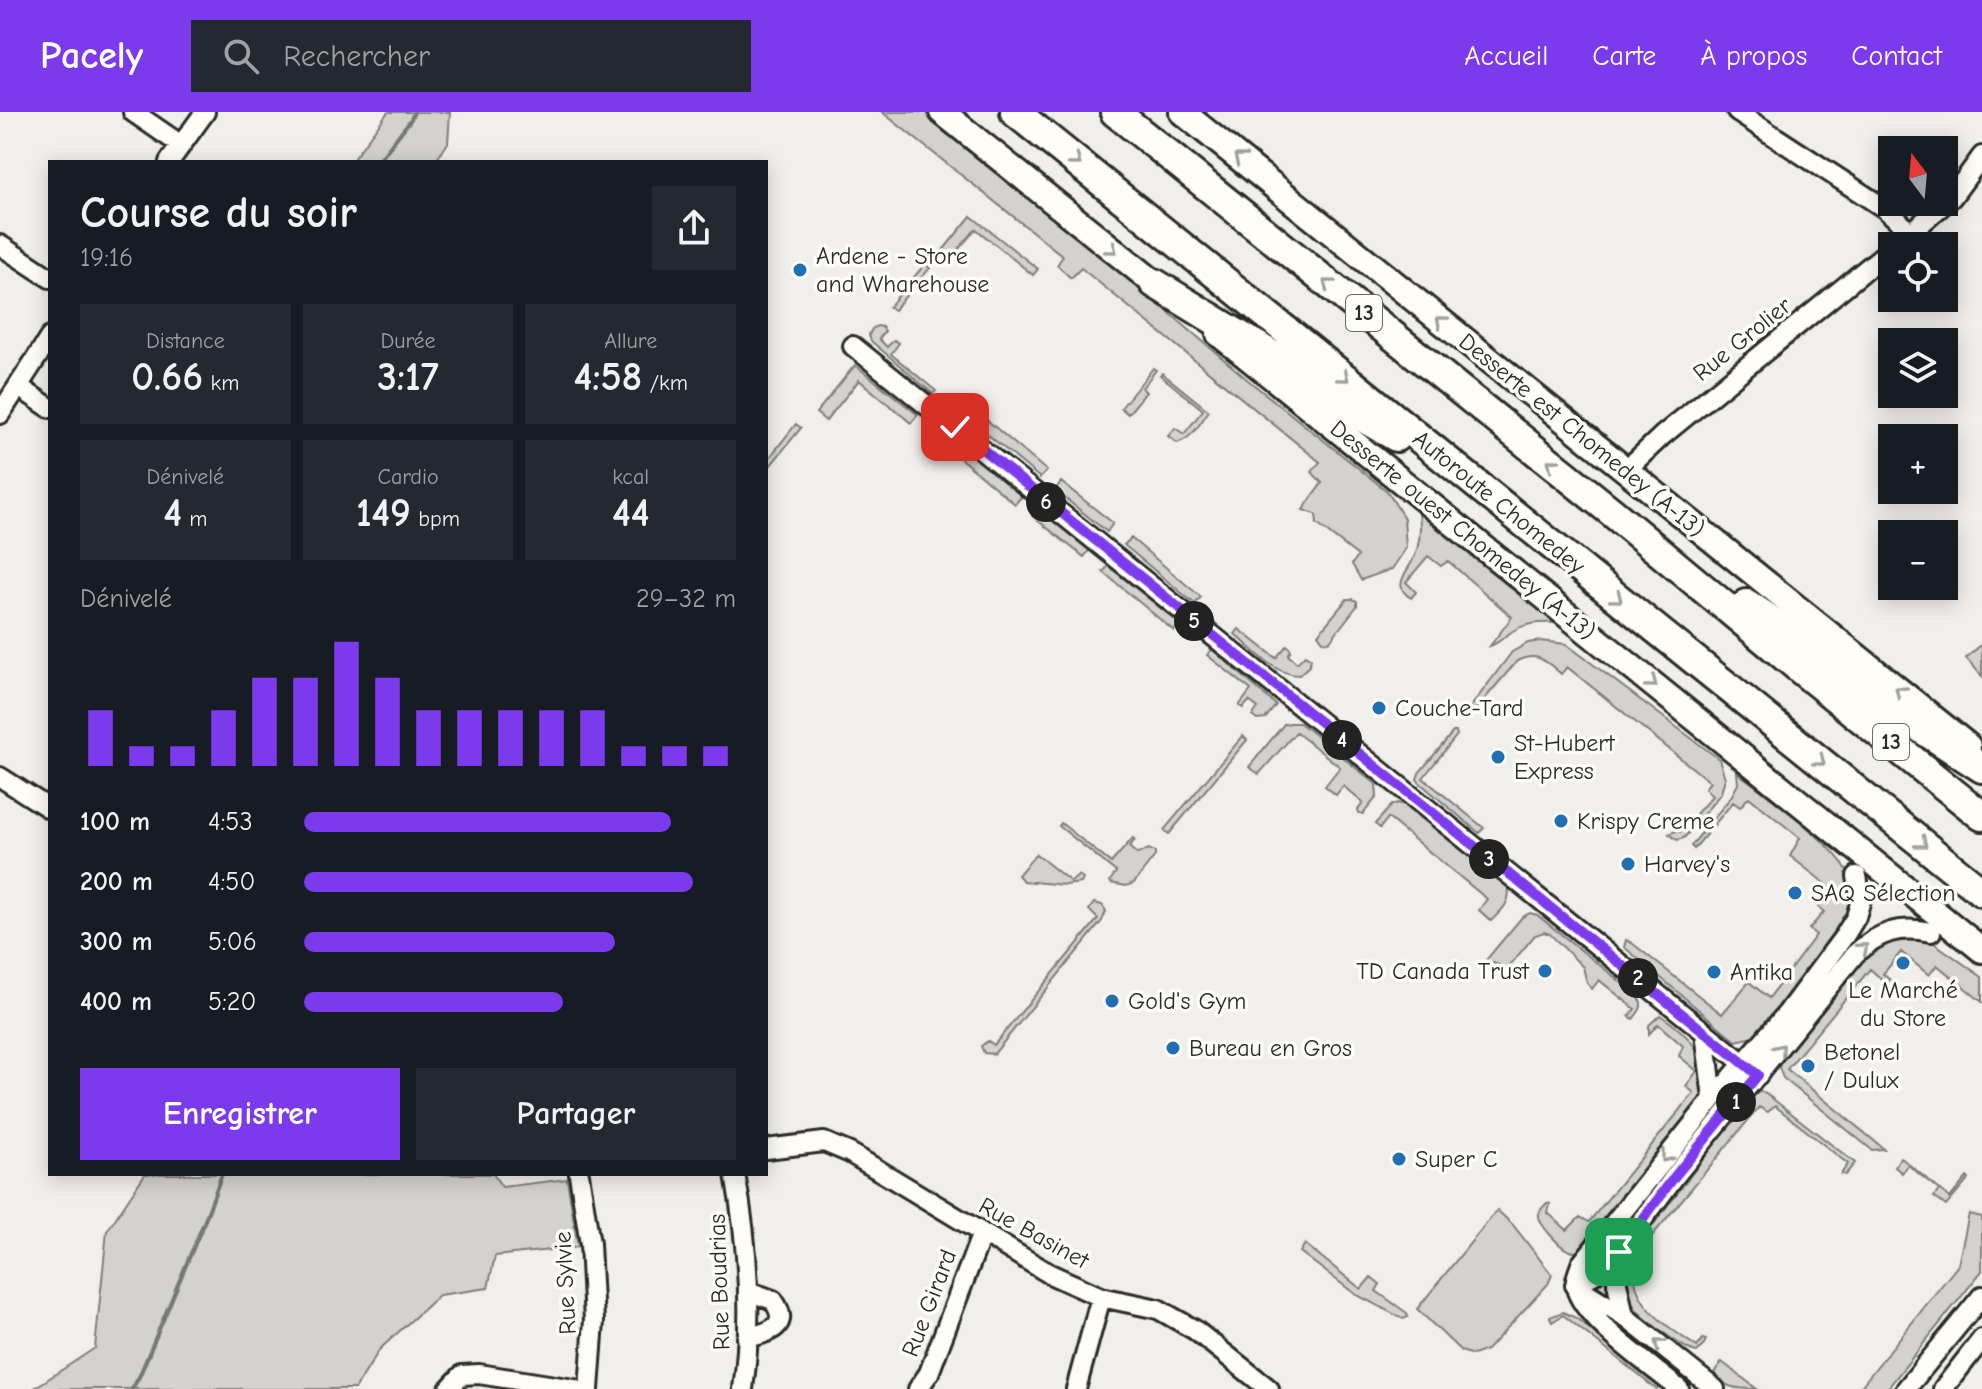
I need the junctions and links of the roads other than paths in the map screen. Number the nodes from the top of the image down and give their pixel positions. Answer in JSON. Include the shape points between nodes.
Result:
{"nodes":[{"id":1,"x":133,"y":112,"type":"edge"},
{"id":2,"x":205,"y":112,"type":"edge"},
{"id":3,"x":942,"y":112,"type":"edge"},
{"id":4,"x":1015,"y":112,"type":"edge"},
{"id":5,"x":1115,"y":112,"type":"edge"},
{"id":6,"x":1182,"y":112,"type":"edge"},
{"id":7,"x":1737,"y":112,"type":"edge"},
{"id":8,"x":181,"y":145,"type":"junction"},
{"id":9,"x":1982,"y":156,"type":"edge"},
{"id":10,"x":170,"y":160,"type":"edge"},
{"id":11,"x":1900,"y":232,"type":"edge"},
{"id":12,"x":1912,"y":232,"type":"edge"},
{"id":13,"x":0,"y":245,"type":"edge"},
{"id":14,"x":1878,"y":260,"type":"edge"},
{"id":15,"x":48,"y":277,"type":"edge"},
{"id":16,"x":1154,"y":283,"type":"junction"},
{"id":17,"x":48,"y":340,"type":"edge"},
{"id":18,"x":853,"y":346,"type":"dead end"},
{"id":19,"x":19,"y":387,"type":"junction"},
{"id":20,"x":48,"y":407,"type":"edge"},
{"id":21,"x":0,"y":414,"type":"edge"},
{"id":22,"x":1626,"y":470,"type":"junction"},
{"id":23,"x":1470,"y":478,"type":"junction"},
{"id":24,"x":1613,"y":513,"type":"junction"},
{"id":25,"x":1982,"y":758,"type":"edge"},
{"id":26,"x":1982,"y":768,"type":"edge"},
{"id":27,"x":0,"y":777,"type":"edge"},
{"id":28,"x":48,"y":808,"type":"edge"},
{"id":29,"x":1982,"y":816,"type":"edge"},
{"id":30,"x":1854,"y":845,"type":"junction"},
{"id":31,"x":1857,"y":876,"type":"joint"},
{"id":32,"x":1982,"y":892,"type":"edge"},
{"id":33,"x":1931,"y":932,"type":"joint"},
{"id":34,"x":1976,"y":945,"type":"edge"},
{"id":35,"x":1705,"y":1032,"type":"junction"},
{"id":36,"x":1751,"y":1069,"type":"junction"},
{"id":37,"x":1713,"y":1099,"type":"junction"},
{"id":38,"x":768,"y":1149,"type":"edge"},
{"id":39,"x":579,"y":1176,"type":"edge"},
{"id":40,"x":735,"y":1176,"type":"edge"},
{"id":41,"x":982,"y":1233,"type":"junction"},
{"id":42,"x":1619,"y":1252,"type":"junction"},
{"id":43,"x":1575,"y":1285,"type":"junction"},
{"id":44,"x":748,"y":1291,"type":"junction"},
{"id":45,"x":1982,"y":1296,"type":"edge"},
{"id":46,"x":1101,"y":1297,"type":"junction"},
{"id":47,"x":1624,"y":1316,"type":"junction"},
{"id":48,"x":747,"y":1338,"type":"junction"},
{"id":49,"x":1982,"y":1339,"type":"edge"},
{"id":50,"x":449,"y":1389,"type":"edge"},
{"id":51,"x":574,"y":1389,"type":"edge"},
{"id":52,"x":589,"y":1389,"type":"edge"},
{"id":53,"x":743,"y":1389,"type":"edge"},
{"id":54,"x":918,"y":1389,"type":"edge"},
{"id":55,"x":1076,"y":1389,"type":"edge"},
{"id":56,"x":1269,"y":1389,"type":"edge"},
{"id":57,"x":1679,"y":1389,"type":"edge"},
{"id":58,"x":1715,"y":1389,"type":"edge"},
{"id":59,"x":1906,"y":1389,"type":"edge"},
{"id":60,"x":1943,"y":1389,"type":"edge"}],
"edges":[{"from":1,"to":8,"type":"street"},
{"from":2,"to":8,"type":"street"},
{"from":3,"to":16,"type":"main road","name":"Desserte ouest Chomedey (A-13)","one_way":true},
{"from":4,"to":23,"type":"highway","name":"Autoroute Chomedey","number":"13","one_way":true},
{"from":24,"to":5,"type":"highway","number":"13","one_way":true},
{"from":22,"to":6,"type":"main road","name":"Desserte est Chomedey (A-13)","one_way":true},
{"from":7,"to":11,"type":"street","via":[[1884,208],[1900,222]]},
{"from":8,"to":10,"type":"street"},
{"from":9,"to":12,"type":"street","name":"Rue Grolier","via":[[1952,197]]},
{"from":13,"to":15,"type":"street"},
{"from":14,"to":22,"type":"street","name":"Rue Grolier"},
{"from":16,"to":23,"type":"highway","via":[[1285,363],[1343,406]]},
{"from":16,"to":30,"type":"main road","name":"Desserte ouest Chomedey (A-13)","one_way":true},
{"from":17,"to":19,"type":"street"},
{"from":18,"to":35,"type":"street"},
{"from":19,"to":20,"type":"street"},
{"from":19,"to":21,"type":"street"},
{"from":25,"to":22,"type":"main road","name":"Desserte est Chomedey (A-13)","one_way":true},
{"from":23,"to":32,"type":"highway","name":"Autoroute Chomedey","number":"13","one_way":true},
{"from":24,"to":26,"type":"highway"},
{"from":24,"to":29,"type":"highway","number":"13"},
{"from":27,"to":28,"type":"street"},
{"from":30,"to":31,"type":"main road"},
{"from":30,"to":34,"type":"main road","name":"Desserte ouest Chomedey (A-13)"},
{"from":31,"to":36,"type":"street","via":[[1861,900],[1852,925]]},
{"from":33,"to":34,"type":"main road"},
{"from":36,"to":33,"type":"street","one_way":true,"via":[[1864,946],[1889,932]]},
{"from":35,"to":36,"type":"street"},
{"from":35,"to":37,"type":"street"},
{"from":36,"to":37,"type":"street"},
{"from":36,"to":42,"type":"street"},
{"from":37,"to":43,"type":"street","one_way":true,"via":[[1584,1259]]},
{"from":38,"to":41,"type":"street","name":"Rue Basinet","via":[[824,1142]]},
{"from":39,"to":52,"type":"street","name":"Rue Sylvie","via":[[594,1321]]},
{"from":40,"to":44,"type":"street","name":"Rue Boudrias"},
{"from":41,"to":46,"type":"street","name":"Rue Basinet"},
{"from":41,"to":54,"type":"street","name":"Rue Girard","via":[[929,1373]]},
{"from":42,"to":43,"type":"street"},
{"from":42,"to":47,"type":"street","via":[[1616,1276]]},
{"from":43,"to":47,"type":"street"},
{"from":43,"to":57,"type":"street","via":[[1598,1323]]},
{"from":44,"to":48,"type":"street","name":"Rue Boudrias"},
{"from":44,"to":48,"type":"street","via":[[773,1300],[780,1321],[768,1333]]},
{"from":45,"to":59,"type":"street"},
{"from":46,"to":55,"type":"street"},
{"from":46,"to":56,"type":"street","name":"Rue Basinet","via":[[1158,1309],[1195,1330]]},
{"from":58,"to":47,"type":"street","one_way":true},
{"from":48,"to":53,"type":"street","name":"Rue Boudrias"},
{"from":49,"to":60,"type":"street"},
{"from":50,"to":51,"type":"street","via":[[462,1375],[479,1374]]}]}
